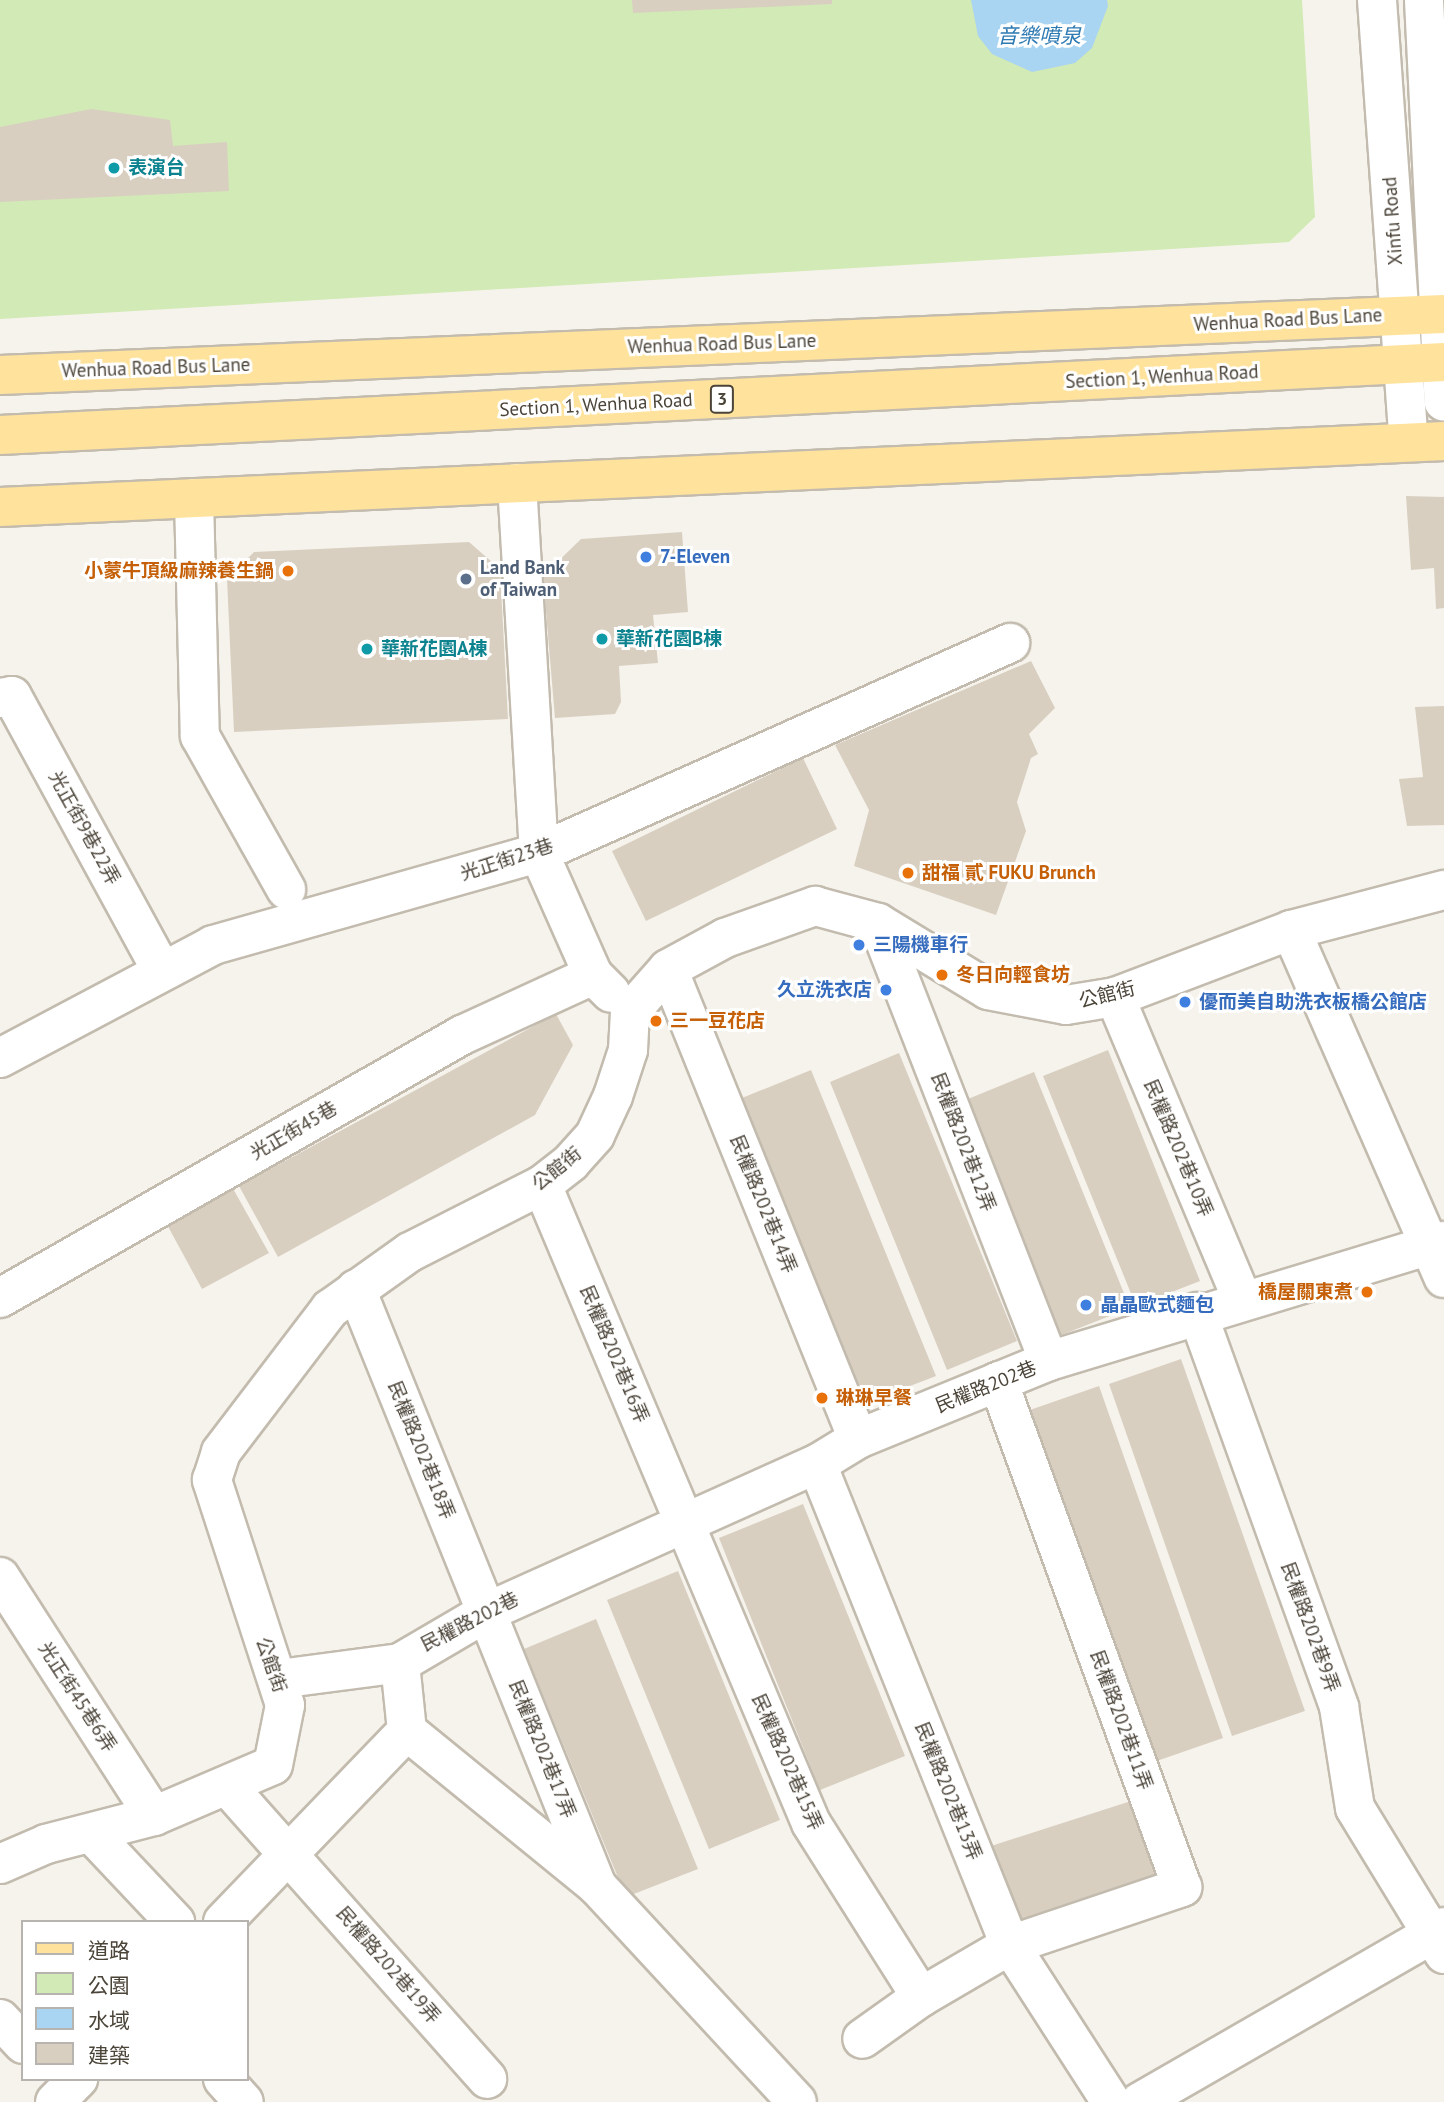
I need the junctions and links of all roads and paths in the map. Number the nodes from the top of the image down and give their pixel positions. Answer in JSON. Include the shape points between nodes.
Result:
{"nodes":[{"id":1,"x":1377,"y":0,"type":"edge"},
{"id":2,"x":1424,"y":0,"type":"edge"},
{"id":3,"x":1442,"y":314,"type":"edge"},
{"id":4,"x":1400,"y":315,"type":"junction"},
{"id":5,"x":1443,"y":362,"type":"edge"},
{"id":6,"x":1404,"y":364,"type":"junction"},
{"id":7,"x":0,"y":374,"type":"edge"},
{"id":8,"x":1444,"y":402,"type":"edge"},
{"id":9,"x":0,"y":435,"type":"edge"},
{"id":10,"x":1426,"y":442,"type":"edge"},
{"id":11,"x":517,"y":483,"type":"junction"},
{"id":12,"x":194,"y":498,"type":"junction"},
{"id":13,"x":0,"y":507,"type":"edge"},
{"id":14,"x":1010,"y":643,"type":"dead end"},
{"id":15,"x":0,"y":698,"type":"edge"},
{"id":16,"x":538,"y":853,"type":"junction"},
{"id":17,"x":286,"y":889,"type":"dead end"},
{"id":18,"x":1444,"y":890,"type":"edge"},
{"id":19,"x":878,"y":923,"type":"junction"},
{"id":20,"x":1292,"y":930,"type":"junction"},
{"id":21,"x":668,"y":969,"type":"junction"},
{"id":22,"x":162,"y":971,"type":"junction"},
{"id":23,"x":593,"y":975,"type":"junction"},
{"id":24,"x":1115,"y":997,"type":"junction"},
{"id":25,"x":630,"y":1012,"type":"junction"},
{"id":26,"x":0,"y":1058,"type":"edge"},
{"id":27,"x":542,"y":1185,"type":"junction"},
{"id":28,"x":1439,"y":1255,"type":"edge"},
{"id":29,"x":356,"y":1289,"type":"junction"},
{"id":30,"x":0,"y":1298,"type":"edge"},
{"id":31,"x":1242,"y":1299,"type":"junction"},
{"id":32,"x":1197,"y":1312,"type":"junction"},
{"id":33,"x":1049,"y":1360,"type":"junction"},
{"id":34,"x":998,"y":1381,"type":"junction"},
{"id":35,"x":859,"y":1440,"type":"junction"},
{"id":36,"x":817,"y":1464,"type":"junction"},
{"id":37,"x":685,"y":1522,"type":"junction"},
{"id":38,"x":0,"y":1577,"type":"edge"},
{"id":39,"x":487,"y":1612,"type":"junction"},
{"id":40,"x":400,"y":1663,"type":"junction"},
{"id":41,"x":279,"y":1679,"type":"junction"},
{"id":42,"x":407,"y":1731,"type":"junction"},
{"id":43,"x":229,"y":1788,"type":"junction"},
{"id":44,"x":154,"y":1816,"type":"junction"},
{"id":45,"x":93,"y":1835,"type":"junction"},
{"id":46,"x":289,"y":1851,"type":"junction"},
{"id":47,"x":0,"y":1864,"type":"edge"},
{"id":48,"x":597,"y":1886,"type":"junction"},
{"id":49,"x":173,"y":1920,"type":"edge"},
{"id":50,"x":225,"y":1920,"type":"edge"},
{"id":51,"x":1440,"y":1938,"type":"edge"},
{"id":52,"x":1010,"y":1945,"type":"junction"},
{"id":53,"x":921,"y":1997,"type":"junction"},
{"id":54,"x":0,"y":2019,"type":"edge"},
{"id":55,"x":862,"y":2039,"type":"dead end"},
{"id":56,"x":21,"y":2042,"type":"edge"},
{"id":57,"x":487,"y":2079,"type":"dead end"},
{"id":58,"x":225,"y":2081,"type":"edge"},
{"id":59,"x":244,"y":2102,"type":"edge"},
{"id":60,"x":797,"y":2102,"type":"edge"},
{"id":61,"x":1111,"y":2102,"type":"edge"},
{"id":62,"x":1140,"y":2102,"type":"edge"}],
"edges":[{"from":1,"to":4,"type":"street","name":"Xinfu Road"},
{"from":2,"to":3,"type":"street"},
{"from":3,"to":4,"type":"main road","name":"Wenhua Road Bus Lane"},
{"from":3,"to":5,"type":"street"},
{"from":4,"to":6,"type":"street","name":"Xinfu Road"},
{"from":4,"to":7,"type":"main road","name":"Wenhua Road Bus Lane"},
{"from":5,"to":6,"type":"main road","name":"Section 1, Wenhua Road","number":"3"},
{"from":5,"to":8,"type":"street"},
{"from":6,"to":9,"type":"main road","name":"Section 1, Wenhua Road","number":"3"},
{"from":6,"to":10,"type":"street","name":"Xinfu Road"},
{"from":10,"to":11,"type":"main road"},
{"from":11,"to":12,"type":"main road"},
{"from":11,"to":16,"type":"street"},
{"from":12,"to":13,"type":"main road"},
{"from":12,"to":17,"type":"street","via":[[200,736]]},
{"from":14,"to":16,"type":"street","name":"光正街23巷"},
{"from":15,"to":22,"type":"street","name":"光正街9巷22弄","via":[[12,696]]},
{"from":16,"to":22,"type":"street","name":"光正街23巷","via":[[213,945]]},
{"from":16,"to":23,"type":"street"},
{"from":18,"to":20,"type":"street","name":"公館街"},
{"from":19,"to":21,"type":"street","name":"公館街","via":[[815,906],[725,938]]},
{"from":19,"to":24,"type":"street","name":"公館街","via":[[988,990],[1066,1005]]},
{"from":19,"to":33,"type":"street","name":"民權路202巷12弄"},
{"from":20,"to":24,"type":"street","name":"公館街"},
{"from":20,"to":28,"type":"street"},
{"from":21,"to":25,"type":"street","name":"公館街"},
{"from":21,"to":35,"type":"street","name":"民權路202巷14弄"},
{"from":22,"to":26,"type":"street","name":"光正街23巷"},
{"from":23,"to":25,"type":"street"},
{"from":23,"to":30,"type":"street","name":"光正街45巷","via":[[462,1035]]},
{"from":24,"to":31,"type":"street","name":"民權路202巷10弄"},
{"from":25,"to":27,"type":"street","name":"公館街","via":[[628,1050],[595,1135]]},
{"from":27,"to":29,"type":"street","name":"公館街","via":[[447,1230]]},
{"from":27,"to":37,"type":"street","name":"民權路202巷16弄"},
{"from":28,"to":31,"type":"street","name":"民權路202巷"},
{"from":29,"to":39,"type":"street","name":"民權路202巷18弄"},
{"from":29,"to":41,"type":"street","name":"公館街","via":[[310,1331],[221,1452],[212,1480],[233,1559]]},
{"from":31,"to":32,"type":"street","name":"民權路202巷"},
{"from":32,"to":33,"type":"street","name":"民權路202巷"},
{"from":32,"to":51,"type":"street","name":"民權路202巷9弄","via":[[1339,1707],[1355,1808]]},
{"from":33,"to":34,"type":"street","name":"民權路202巷"},
{"from":34,"to":35,"type":"street","name":"民權路202巷"},
{"from":34,"to":52,"type":"street","name":"民權路202巷11弄","via":[[1182,1888]]},
{"from":35,"to":36,"type":"street","name":"民權路202巷"},
{"from":36,"to":37,"type":"street","name":"民權路202巷"},
{"from":36,"to":52,"type":"street","name":"民權路202巷13弄"},
{"from":37,"to":39,"type":"street","name":"民權路202巷"},
{"from":37,"to":53,"type":"street","name":"民權路202巷15弄","via":[[811,1823]]},
{"from":38,"to":44,"type":"street","name":"光正街45巷6弄"},
{"from":39,"to":40,"type":"street","name":"民權路202巷"},
{"from":39,"to":48,"type":"street","name":"民權路202巷17弄"},
{"from":40,"to":41,"type":"street","name":"民權路202巷"},
{"from":40,"to":42,"type":"street","name":"民權路202巷"},
{"from":41,"to":43,"type":"street","name":"公館街","via":[[284,1728],[273,1765]]},
{"from":42,"to":46,"type":"street"},
{"from":42,"to":48,"type":"street","name":"民權路202巷17弄"},
{"from":43,"to":44,"type":"street","name":"公館街"},
{"from":43,"to":46,"type":"street","name":"民權路202巷19弄"},
{"from":44,"to":45,"type":"street","name":"公館街"},
{"from":45,"to":47,"type":"street","name":"公館街","via":[[46,1844]]},
{"from":45,"to":49,"type":"street"},
{"from":46,"to":50,"type":"street"},
{"from":46,"to":57,"type":"street","name":"民權路202巷19弄"},
{"from":48,"to":60,"type":"street","name":"民權路202巷17弄"},
{"from":51,"to":62,"type":"street","name":"民權路202巷9弄"},
{"from":52,"to":53,"type":"street"},
{"from":52,"to":61,"type":"street","name":"民權路202巷13弄"},
{"from":53,"to":55,"type":"street"},
{"from":54,"to":56,"type":"street"},
{"from":58,"to":59,"type":"street"}]}
